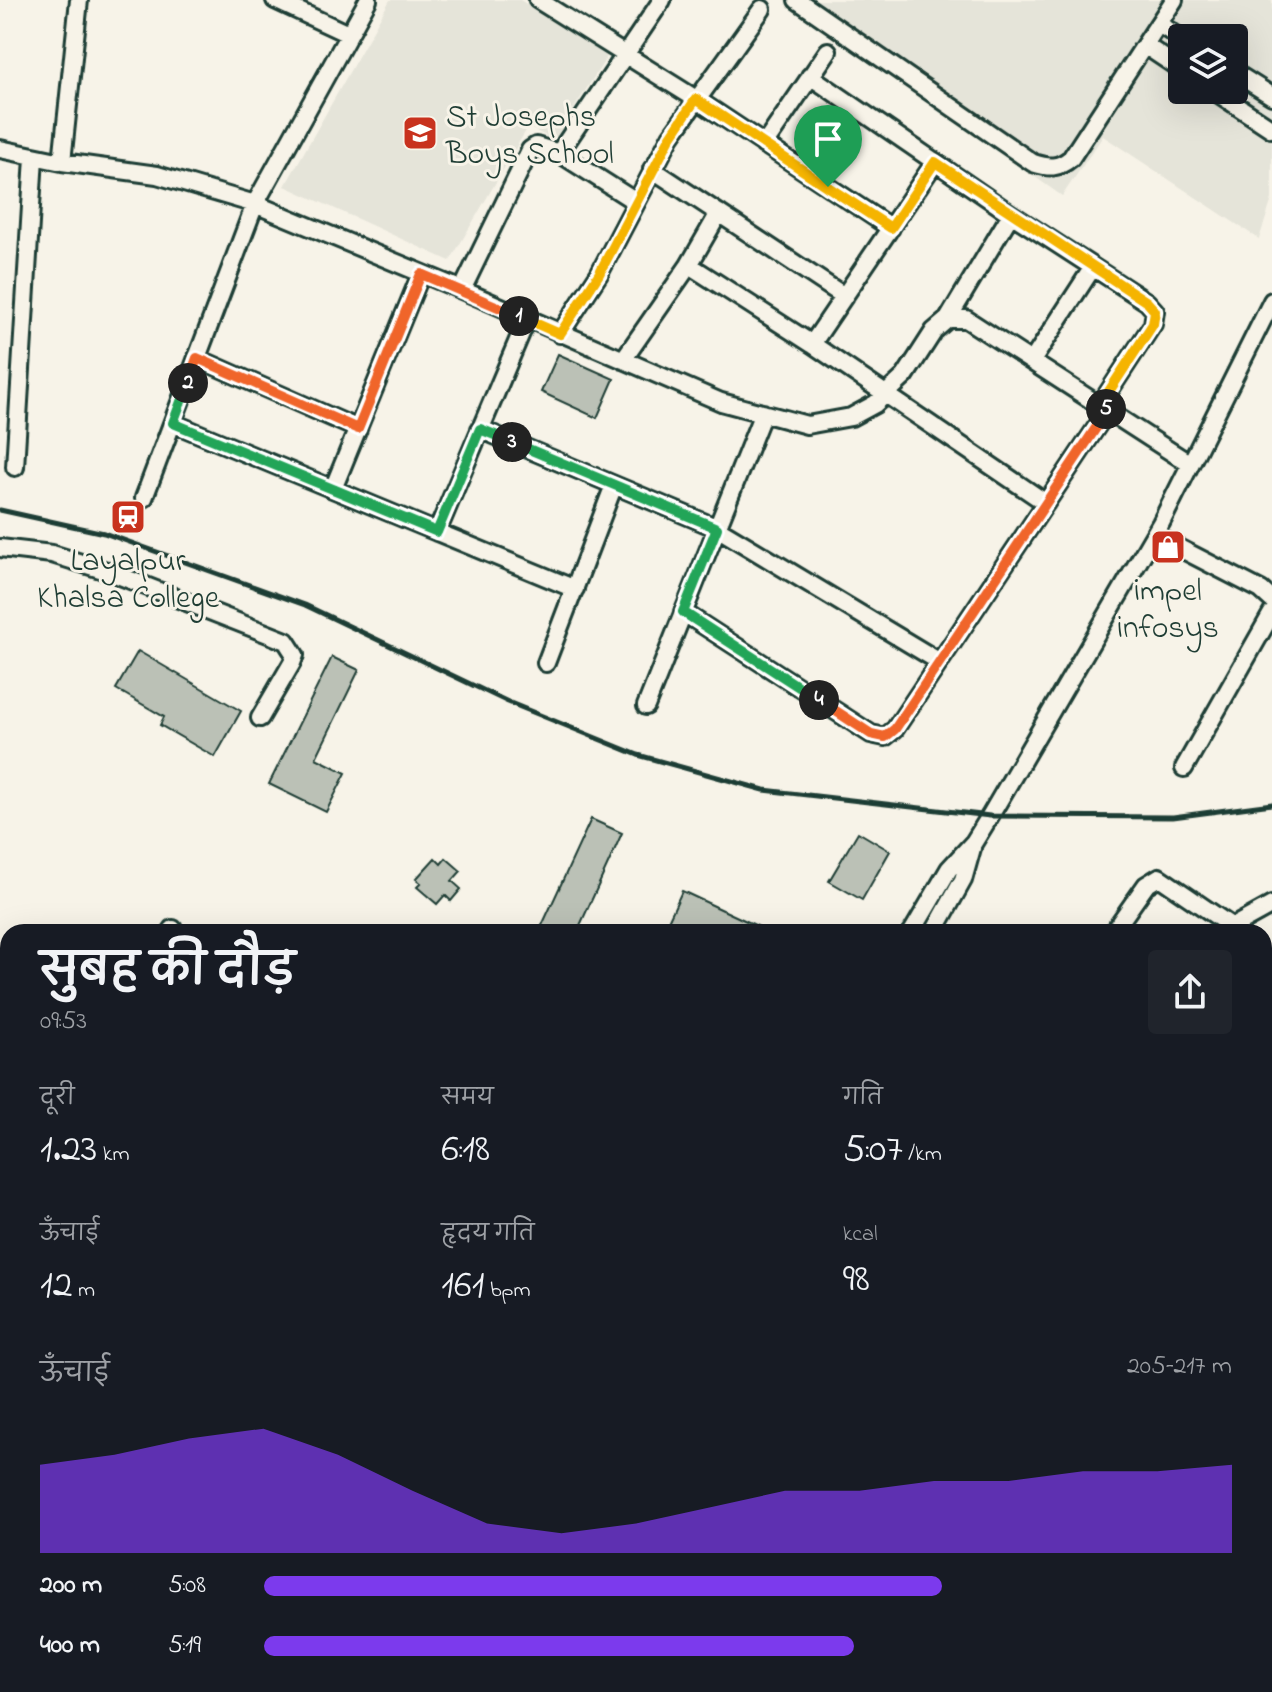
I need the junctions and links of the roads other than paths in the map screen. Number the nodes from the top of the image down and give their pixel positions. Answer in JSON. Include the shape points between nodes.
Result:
{"nodes":[{"id":1,"x":79,"y":0,"type":"edge"},
{"id":2,"x":275,"y":0,"type":"edge"},
{"id":3,"x":368,"y":0,"type":"edge"},
{"id":4,"x":538,"y":0,"type":"edge"},
{"id":5,"x":572,"y":0,"type":"edge"},
{"id":6,"x":662,"y":0,"type":"edge"},
{"id":7,"x":797,"y":0,"type":"edge"},
{"id":8,"x":1174,"y":0,"type":"edge"},
{"id":9,"x":762,"y":9,"type":"dead end"},
{"id":10,"x":562,"y":15,"type":"junction"},
{"id":11,"x":1159,"y":24,"type":"junction"},
{"id":12,"x":1168,"y":30,"type":"edge"},
{"id":13,"x":348,"y":34,"type":"junction"},
{"id":14,"x":1146,"y":46,"type":"junction"},
{"id":15,"x":828,"y":51,"type":"dead end"},
{"id":16,"x":623,"y":54,"type":"junction"},
{"id":17,"x":1168,"y":61,"type":"edge"},
{"id":18,"x":810,"y":76,"type":"junction"},
{"id":19,"x":1248,"y":81,"type":"edge"},
{"id":20,"x":1272,"y":96,"type":"edge"},
{"id":21,"x":696,"y":99,"type":"junction"},
{"id":22,"x":1234,"y":104,"type":"edge"},
{"id":23,"x":1272,"y":129,"type":"edge"},
{"id":24,"x":764,"y":145,"type":"junction"},
{"id":25,"x":4,"y":151,"type":"edge"},
{"id":26,"x":559,"y":153,"type":"junction"},
{"id":27,"x":34,"y":157,"type":"junction"},
{"id":28,"x":62,"y":162,"type":"junction"},
{"id":29,"x":935,"y":162,"type":"junction"},
{"id":30,"x":652,"y":169,"type":"junction"},
{"id":31,"x":636,"y":202,"type":"junction"},
{"id":32,"x":255,"y":204,"type":"junction"},
{"id":33,"x":719,"y":213,"type":"junction"},
{"id":34,"x":1011,"y":214,"type":"junction"},
{"id":35,"x":891,"y":228,"type":"junction"},
{"id":36,"x":689,"y":265,"type":"junction"},
{"id":37,"x":1093,"y":267,"type":"junction"},
{"id":38,"x":421,"y":274,"type":"junction"},
{"id":39,"x":1272,"y":289,"type":"edge"},
{"id":40,"x":462,"y":290,"type":"junction"},
{"id":41,"x":844,"y":296,"type":"junction"},
{"id":42,"x":1270,"y":303,"type":"edge"},
{"id":43,"x":527,"y":319,"type":"junction"},
{"id":44,"x":948,"y":319,"type":"junction"},
{"id":45,"x":560,"y":334,"type":"junction"},
{"id":46,"x":812,"y":344,"type":"junction"},
{"id":47,"x":197,"y":358,"type":"junction"},
{"id":48,"x":623,"y":360,"type":"junction"},
{"id":49,"x":1032,"y":361,"type":"junction"},
{"id":50,"x":885,"y":394,"type":"junction"},
{"id":51,"x":1104,"y":408,"type":"junction"},
{"id":52,"x":763,"y":413,"type":"junction"},
{"id":53,"x":173,"y":423,"type":"junction"},
{"id":54,"x":358,"y":429,"type":"junction"},
{"id":55,"x":480,"y":429,"type":"junction"},
{"id":56,"x":1190,"y":464,"type":"junction"},
{"id":57,"x":15,"y":467,"type":"dead end"},
{"id":58,"x":614,"y":485,"type":"junction"},
{"id":59,"x":333,"y":489,"type":"junction"},
{"id":60,"x":144,"y":498,"type":"dead end"},
{"id":61,"x":1046,"y":503,"type":"junction"},
{"id":62,"x":717,"y":528,"type":"junction"},
{"id":63,"x":437,"y":532,"type":"junction"},
{"id":64,"x":1154,"y":535,"type":"junction"},
{"id":65,"x":0,"y":548,"type":"edge"},
{"id":66,"x":575,"y":589,"type":"junction"},
{"id":67,"x":1272,"y":600,"type":"edge"},
{"id":68,"x":683,"y":612,"type":"junction"},
{"id":69,"x":1271,"y":621,"type":"edge"},
{"id":70,"x":940,"y":662,"type":"junction"},
{"id":71,"x":546,"y":663,"type":"dead end"},
{"id":72,"x":646,"y":706,"type":"dead end"},
{"id":73,"x":260,"y":718,"type":"dead end"},
{"id":74,"x":1184,"y":768,"type":"dead end"},
{"id":75,"x":974,"y":842,"type":"junction"},
{"id":76,"x":1272,"y":905,"type":"edge"},
{"id":77,"x":917,"y":924,"type":"edge"},
{"id":78,"x":938,"y":924,"type":"edge"},
{"id":79,"x":1119,"y":924,"type":"edge"},
{"id":80,"x":1221,"y":924,"type":"edge"},
{"id":81,"x":1236,"y":924,"type":"edge"}],
"edges":[{"from":1,"to":28,"type":"street"},
{"from":2,"to":13,"type":"street"},
{"from":3,"to":13,"type":"street"},
{"from":4,"to":10,"type":"street"},
{"from":5,"to":10,"type":"street"},
{"from":6,"to":16,"type":"street"},
{"from":7,"to":14,"type":"street","via":[[1033,163],[1049,168],[1071,158]]},
{"from":8,"to":11,"type":"street"},
{"from":9,"to":21,"type":"street"},
{"from":10,"to":16,"type":"street"},
{"from":11,"to":12,"type":"street"},
{"from":11,"to":14,"type":"street"},
{"from":13,"to":32,"type":"street"},
{"from":14,"to":17,"type":"street"},
{"from":15,"to":18,"type":"street"},
{"from":16,"to":21,"type":"street"},
{"from":16,"to":26,"type":"street"},
{"from":18,"to":24,"type":"street"},
{"from":18,"to":29,"type":"street"},
{"from":19,"to":20,"type":"street"},
{"from":21,"to":24,"type":"street"},
{"from":21,"to":30,"type":"street"},
{"from":22,"to":23,"type":"street"},
{"from":24,"to":35,"type":"street"},
{"from":25,"to":27,"type":"street"},
{"from":26,"to":31,"type":"street"},
{"from":26,"to":40,"type":"street","via":[[543,146],[530,150]]},
{"from":27,"to":28,"type":"street"},
{"from":27,"to":57,"type":"street"},
{"from":28,"to":32,"type":"street","via":[[157,175]]},
{"from":29,"to":34,"type":"street"},
{"from":29,"to":35,"type":"street"},
{"from":30,"to":31,"type":"street"},
{"from":30,"to":33,"type":"street"},
{"from":31,"to":45,"type":"street"},
{"from":32,"to":38,"type":"street"},
{"from":32,"to":47,"type":"street"},
{"from":33,"to":36,"type":"street"},
{"from":33,"to":41,"type":"street"},
{"from":34,"to":37,"type":"street"},
{"from":34,"to":44,"type":"street"},
{"from":35,"to":41,"type":"street"},
{"from":36,"to":46,"type":"street"},
{"from":36,"to":48,"type":"street"},
{"from":37,"to":49,"type":"street"},
{"from":37,"to":51,"type":"street","via":[[1155,311]]},
{"from":38,"to":40,"type":"street"},
{"from":38,"to":54,"type":"street"},
{"from":39,"to":42,"type":"street"},
{"from":40,"to":43,"type":"street"},
{"from":41,"to":46,"type":"street"},
{"from":42,"to":56,"type":"street"},
{"from":43,"to":45,"type":"street"},
{"from":43,"to":55,"type":"street"},
{"from":44,"to":49,"type":"street","via":[[966,319]]},
{"from":44,"to":50,"type":"street"},
{"from":45,"to":48,"type":"street"},
{"from":46,"to":50,"type":"street"},
{"from":47,"to":53,"type":"street"},
{"from":47,"to":54,"type":"street"},
{"from":48,"to":52,"type":"street","via":[[721,402]]},
{"from":49,"to":51,"type":"street"},
{"from":50,"to":52,"type":"street","via":[[851,417],[807,425]]},
{"from":50,"to":61,"type":"street"},
{"from":51,"to":56,"type":"street"},
{"from":51,"to":61,"type":"street"},
{"from":52,"to":62,"type":"street"},
{"from":53,"to":59,"type":"street"},
{"from":53,"to":60,"type":"street"},
{"from":54,"to":59,"type":"street"},
{"from":55,"to":58,"type":"street"},
{"from":55,"to":63,"type":"street"},
{"from":56,"to":64,"type":"street"},
{"from":58,"to":62,"type":"street"},
{"from":58,"to":66,"type":"street"},
{"from":59,"to":63,"type":"street"},
{"from":61,"to":70,"type":"street"},
{"from":62,"to":68,"type":"street"},
{"from":62,"to":70,"type":"street"},
{"from":63,"to":66,"type":"street"},
{"from":64,"to":67,"type":"street"},
{"from":64,"to":75,"type":"street"},
{"from":65,"to":73,"type":"street","via":[[52,554],[110,572],[286,641],[295,655]]},
{"from":66,"to":71,"type":"street"},
{"from":68,"to":70,"type":"street","via":[[871,734],[885,737]]},
{"from":68,"to":72,"type":"street"},
{"from":69,"to":74,"type":"street"},
{"from":75,"to":77,"type":"street","via":[[949,869]]},
{"from":75,"to":78,"type":"street","via":[[963,880]]},
{"from":76,"to":81,"type":"street"},
{"from":79,"to":80,"type":"street","via":[[1146,885],[1159,877]]}]}
